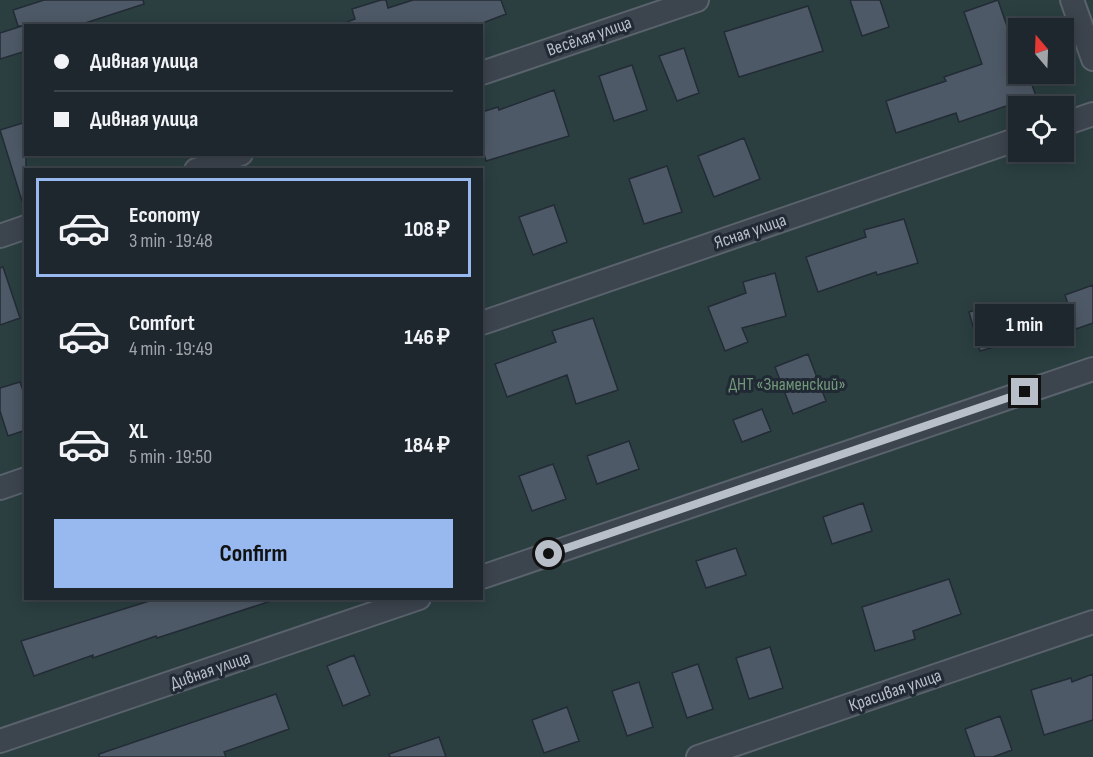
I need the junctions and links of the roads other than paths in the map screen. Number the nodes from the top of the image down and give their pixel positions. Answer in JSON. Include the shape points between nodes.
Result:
{"nodes":[{"id":1,"x":697,"y":0,"type":"edge"},
{"id":2,"x":1072,"y":0,"type":"edge"},
{"id":3,"x":1093,"y":59,"type":"edge"},
{"id":4,"x":483,"y":73,"type":"edge"},
{"id":5,"x":1093,"y":114,"type":"edge"},
{"id":6,"x":1074,"y":121,"type":"edge"},
{"id":7,"x":1008,"y":142,"type":"edge"},
{"id":8,"x":235,"y":156,"type":"edge"},
{"id":9,"x":202,"y":168,"type":"edge"},
{"id":10,"x":24,"y":228,"type":"edge"},
{"id":11,"x":0,"y":236,"type":"edge"},
{"id":12,"x":483,"y":323,"type":"edge"},
{"id":13,"x":1093,"y":369,"type":"edge"},
{"id":14,"x":24,"y":480,"type":"edge"},
{"id":15,"x":0,"y":488,"type":"edge"},
{"id":16,"x":483,"y":577,"type":"edge"},
{"id":17,"x":413,"y":600,"type":"edge"},
{"id":18,"x":1093,"y":622,"type":"edge"},
{"id":19,"x":0,"y":741,"type":"edge"},
{"id":20,"x":698,"y":757,"type":"edge"}],
"edges":[{"from":1,"to":4,"type":"street","name":"Весёлая улица"},
{"from":2,"to":3,"type":"street"},
{"from":5,"to":6,"type":"street"},
{"from":7,"to":12,"type":"street","name":"Ясная улица"},
{"from":8,"to":9,"type":"street"},
{"from":10,"to":11,"type":"street"},
{"from":13,"to":16,"type":"street"},
{"from":14,"to":15,"type":"street"},
{"from":17,"to":19,"type":"street","name":"Дивная улица"},
{"from":18,"to":20,"type":"street","name":"Красивая улица"}]}
